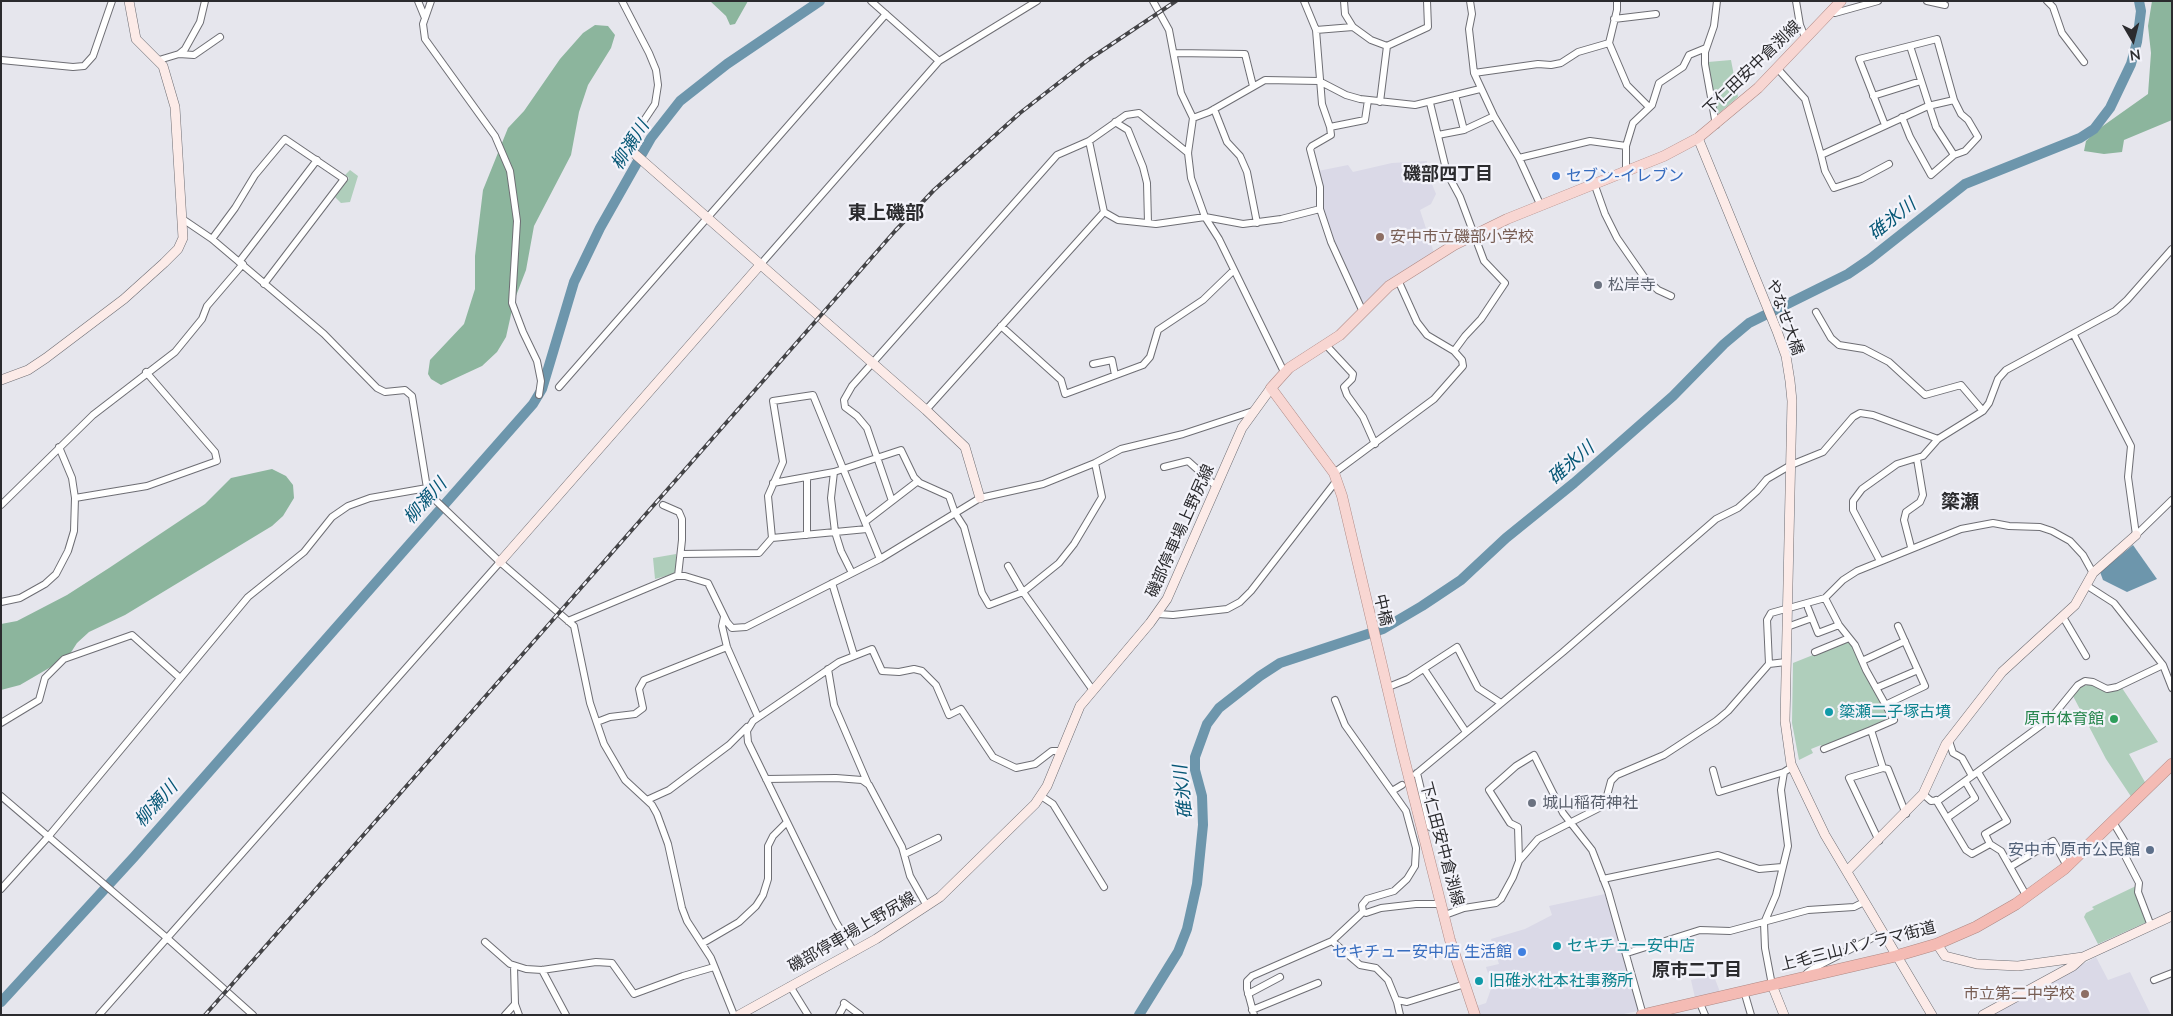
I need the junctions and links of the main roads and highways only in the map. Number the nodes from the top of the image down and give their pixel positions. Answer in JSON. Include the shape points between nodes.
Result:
{"nodes":[{"id":1,"x":1841,"y":1,"type":"edge"},
{"id":2,"x":1353,"y":547,"type":"joint"},
{"id":3,"x":1385,"y":683,"type":"joint"},
{"id":4,"x":2172,"y":764,"type":"edge"},
{"id":5,"x":1475,"y":1015,"type":"edge"},
{"id":6,"x":1642,"y":1015,"type":"edge"}],
"edges":[{"from":1,"to":2,"type":"main road","name":"下仁田安中倉渕線","via":[[1777,68],[1698,138],[1680,149],[1540,204],[1475,234],[1398,280],[1326,345],[1284,372],[1272,388],[1335,477]]},
{"from":2,"to":3,"type":"main road","name":"中橋"},
{"from":3,"to":5,"type":"main road","name":"下仁田安中倉渕線","via":[[1442,904]]},
{"from":4,"to":6,"type":"highway","name":"上毛三山パノラマ街道","via":[[2068,866],[2027,897],[1976,927],[1937,944],[1896,956]]}]}
